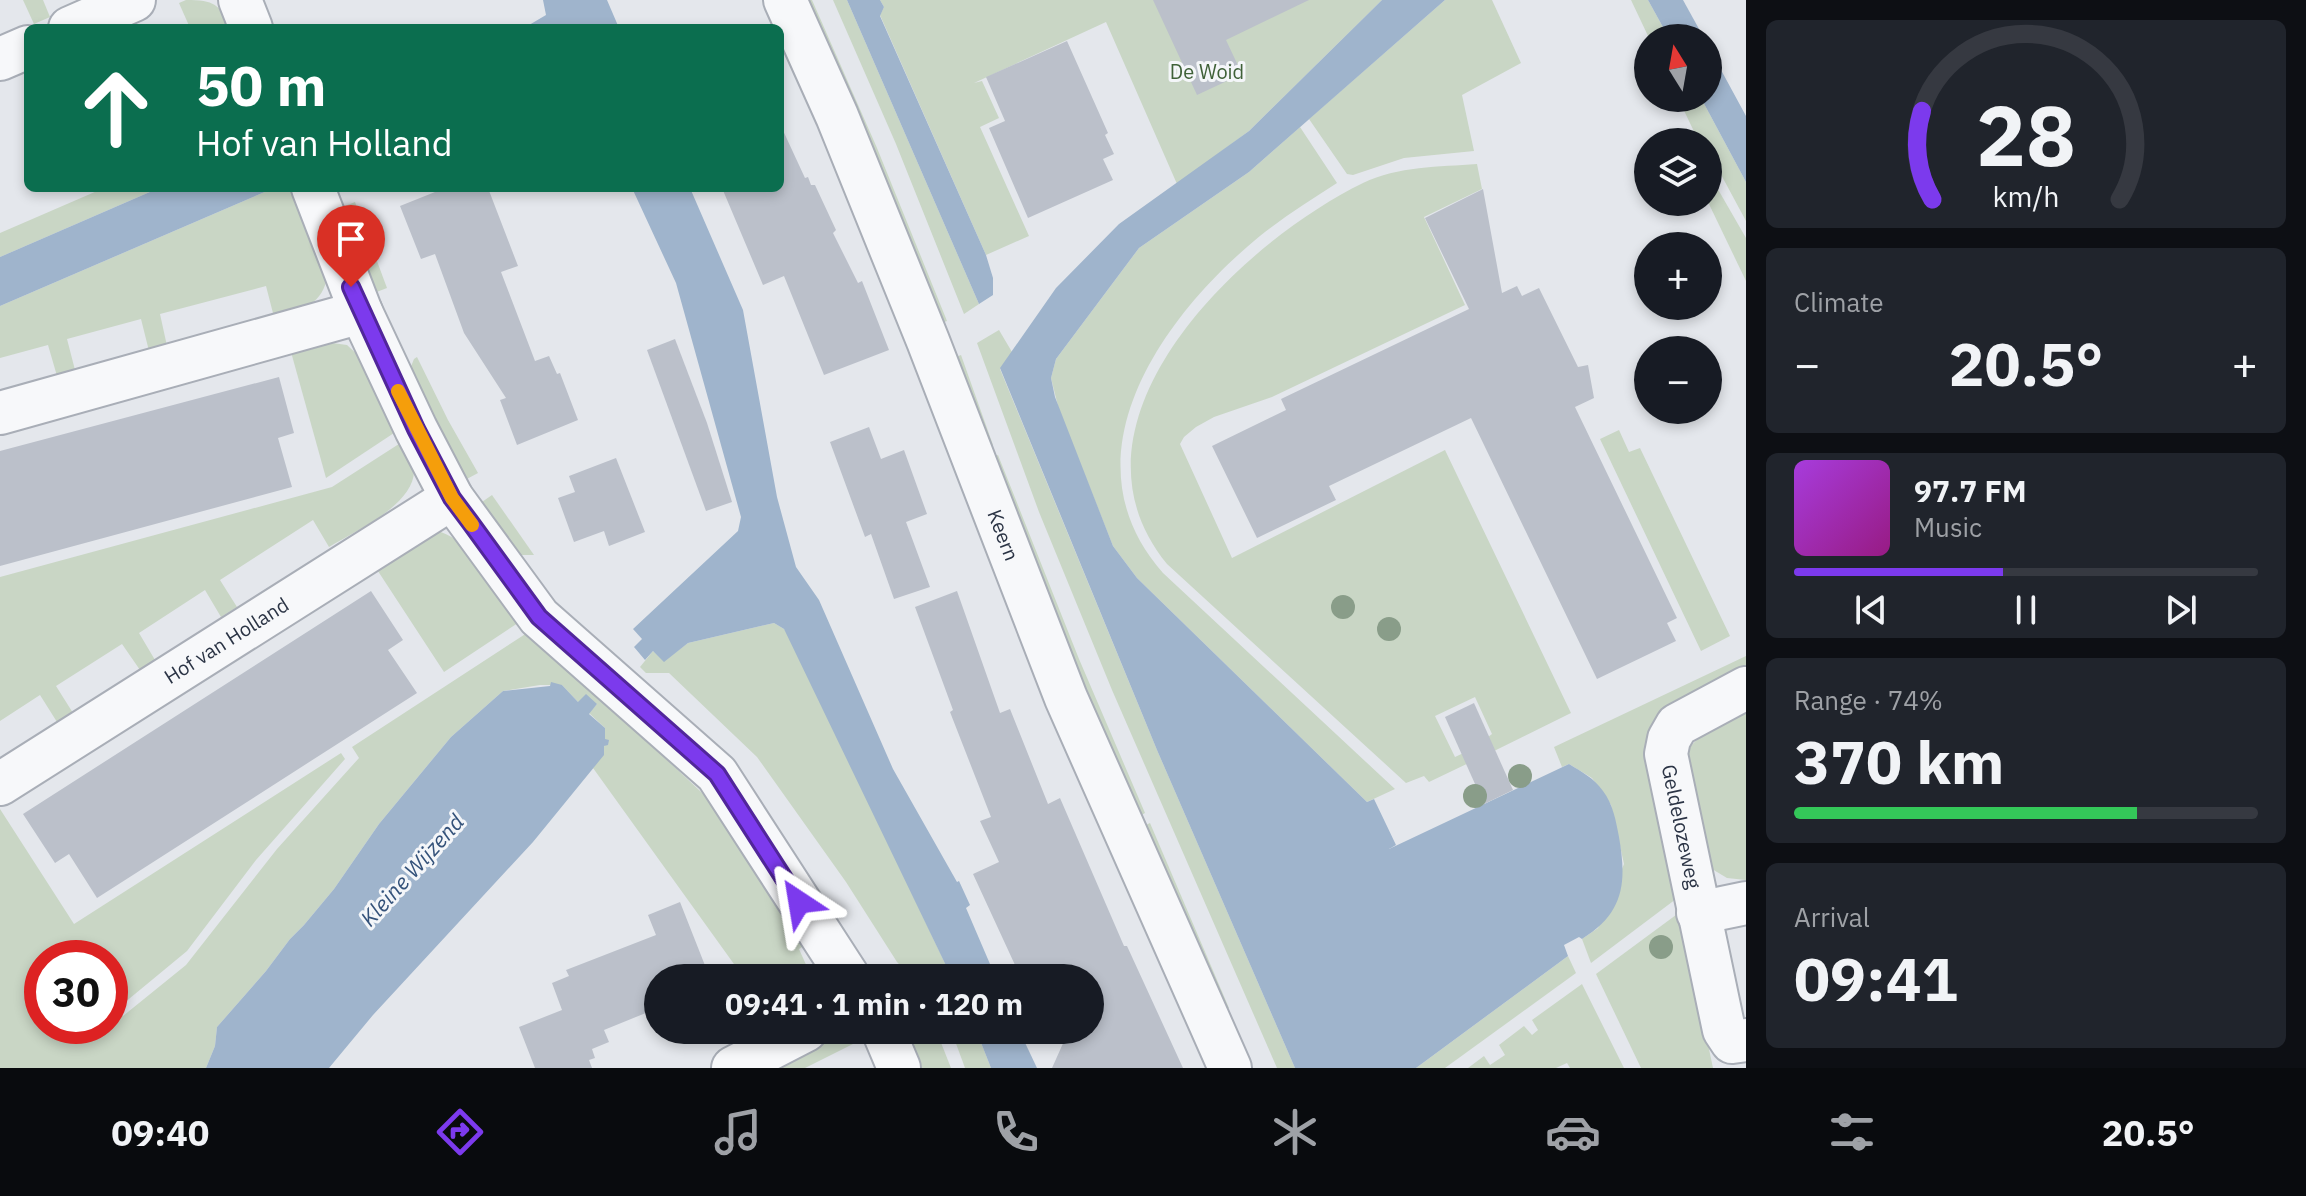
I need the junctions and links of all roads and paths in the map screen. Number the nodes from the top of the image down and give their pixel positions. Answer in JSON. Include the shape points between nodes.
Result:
{"nodes":[{"id":1,"x":134,"y":0,"type":"edge"},
{"id":2,"x":240,"y":0,"type":"edge"},
{"id":3,"x":785,"y":0,"type":"edge"},
{"id":4,"x":79,"y":24,"type":"edge"},
{"id":5,"x":249,"y":24,"type":"edge"},
{"id":6,"x":24,"y":49,"type":"edge"},
{"id":7,"x":0,"y":59,"type":"edge"},
{"id":8,"x":315,"y":192,"type":"edge"},
{"id":9,"x":361,"y":312,"type":"junction"},
{"id":10,"x":0,"y":413,"type":"edge"},
{"id":11,"x":452,"y":498,"type":"junction"},
{"id":12,"x":1746,"y":688,"type":"edge"},
{"id":13,"x":0,"y":784,"type":"edge"},
{"id":14,"x":1746,"y":903,"type":"edge"},
{"id":15,"x":1698,"y":913,"type":"junction"},
{"id":16,"x":840,"y":964,"type":"edge"},
{"id":17,"x":1746,"y":1040,"type":"edge"},
{"id":18,"x":779,"y":1044,"type":"edge"},
{"id":19,"x":889,"y":1044,"type":"edge"},
{"id":20,"x":733,"y":1068,"type":"edge"},
{"id":21,"x":899,"y":1068,"type":"edge"},
{"id":22,"x":1230,"y":1068,"type":"edge"}],
"edges":[{"from":1,"to":4,"type":"street"},
{"from":2,"to":5,"type":"street"},
{"from":3,"to":22,"type":"street","name":"Keern","via":[[923,327],[1066,698]]},
{"from":6,"to":7,"type":"street"},
{"from":8,"to":9,"type":"street"},
{"from":9,"to":10,"type":"street"},
{"from":9,"to":11,"type":"street"},
{"from":11,"to":13,"type":"street","name":"Hof van Holland"},
{"from":11,"to":16,"type":"street","via":[[539,617],[717,774]]},
{"from":12,"to":15,"type":"street","name":"Geldelozeweg","via":[[1677,725],[1669,739],[1666,754]]},
{"from":14,"to":15,"type":"street","name":"Geldelozeweg"},
{"from":15,"to":17,"type":"street","name":"Geldelozeweg","via":[[1724,1030],[1732,1042]]},
{"from":18,"to":20,"type":"street"},
{"from":19,"to":21,"type":"street"}]}
